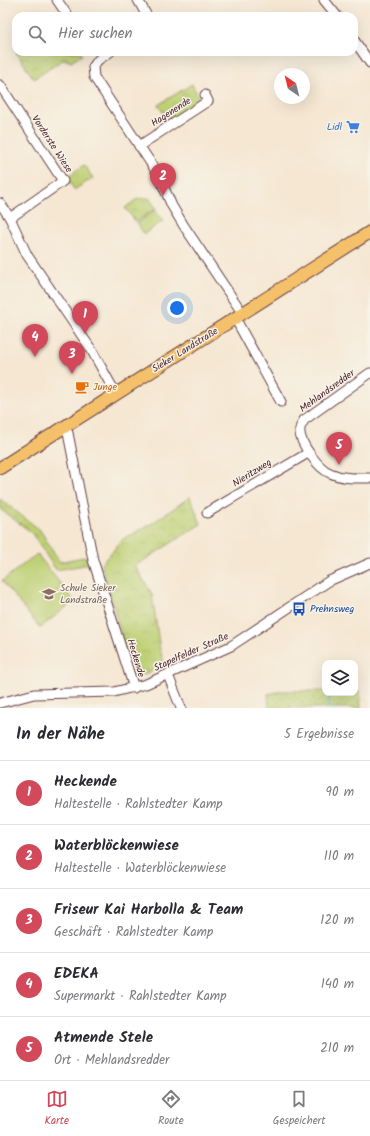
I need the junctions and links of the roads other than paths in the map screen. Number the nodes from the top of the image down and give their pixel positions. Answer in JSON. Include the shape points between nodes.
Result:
{"nodes":[{"id":1,"x":57,"y":0,"type":"edge"},
{"id":2,"x":138,"y":0,"type":"edge"},
{"id":3,"x":324,"y":0,"type":"edge"},
{"id":4,"x":65,"y":12,"type":"edge"},
{"id":5,"x":145,"y":12,"type":"edge"},
{"id":6,"x":334,"y":12,"type":"edge"},
{"id":7,"x":358,"y":46,"type":"edge"},
{"id":8,"x":104,"y":56,"type":"edge"},
{"id":9,"x":370,"y":63,"type":"edge"},
{"id":10,"x":0,"y":85,"type":"edge"},
{"id":11,"x":205,"y":95,"type":"dead end"},
{"id":12,"x":139,"y":146,"type":"junction"},
{"id":13,"x":0,"y":203,"type":"edge"},
{"id":14,"x":10,"y":218,"type":"junction"},
{"id":15,"x":370,"y":232,"type":"edge"},
{"id":16,"x":239,"y":316,"type":"junction"},
{"id":17,"x":370,"y":373,"type":"edge"},
{"id":18,"x":116,"y":394,"type":"junction"},
{"id":19,"x":281,"y":402,"type":"dead end"},
{"id":20,"x":64,"y":426,"type":"junction"},
{"id":21,"x":308,"y":453,"type":"junction"},
{"id":22,"x":0,"y":468,"type":"edge"},
{"id":23,"x":370,"y":478,"type":"edge"},
{"id":24,"x":207,"y":513,"type":"dead end"},
{"id":25,"x":370,"y":563,"type":"edge"},
{"id":26,"x":168,"y":675,"type":"junction"},
{"id":27,"x":134,"y":688,"type":"junction"},
{"id":28,"x":0,"y":703,"type":"edge"},
{"id":29,"x":181,"y":708,"type":"edge"}],
"edges":[{"from":1,"to":4,"type":"street"},
{"from":2,"to":5,"type":"street"},
{"from":3,"to":6,"type":"street"},
{"from":7,"to":9,"type":"street"},
{"from":8,"to":12,"type":"street","via":[[93,67],[94,77]]},
{"from":10,"to":14,"type":"street","name":"Vorderste Wiese","via":[[63,181]]},
{"from":11,"to":12,"type":"street","name":"Hagenende","via":[[208,101]]},
{"from":12,"to":16,"type":"street","via":[[158,174],[172,206]]},
{"from":13,"to":14,"type":"street"},
{"from":14,"to":18,"type":"street","via":[[27,255],[91,349]]},
{"from":15,"to":16,"type":"main road","name":"Sieker Landstraße"},
{"from":16,"to":18,"type":"main road","name":"Sieker Landstraße"},
{"from":16,"to":19,"type":"street"},
{"from":17,"to":21,"type":"street","name":"Mehlandsredder","via":[[304,420],[300,429],[301,438]]},
{"from":18,"to":20,"type":"main road","name":"Sieker Landstraße"},
{"from":20,"to":22,"type":"main road","name":"Sieker Landstraße"},
{"from":20,"to":27,"type":"street","name":"Heckende","via":[[68,433],[94,560]]},
{"from":21,"to":23,"type":"street","name":"Mehlandsredder","via":[[328,473],[348,479]]},
{"from":21,"to":24,"type":"street","name":"Nieritzweg"},
{"from":25,"to":26,"type":"street","name":"Stapelfelder Straße","via":[[329,580],[231,646]]},
{"from":26,"to":27,"type":"street","name":"Stapelfelder Straße"},
{"from":26,"to":29,"type":"street"},
{"from":27,"to":28,"type":"street","name":"Stapelfelder Straße","via":[[114,692],[34,694]]}]}
